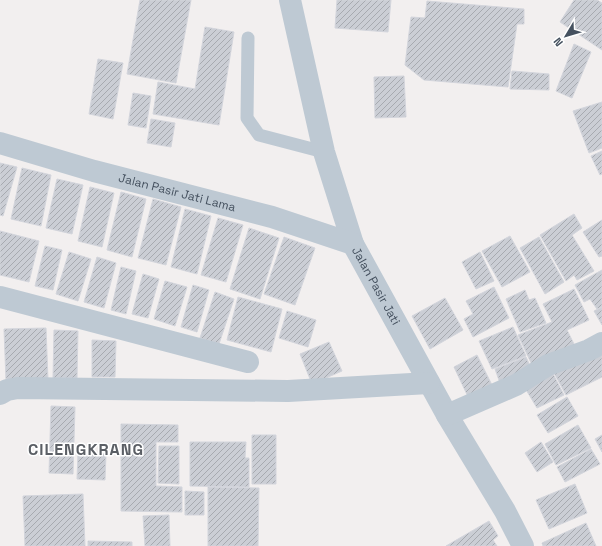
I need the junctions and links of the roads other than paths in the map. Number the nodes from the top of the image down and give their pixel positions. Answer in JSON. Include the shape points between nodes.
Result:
{"nodes":[{"id":1,"x":290,"y":0,"type":"edge"},
{"id":2,"x":248,"y":38,"type":"dead end"},
{"id":3,"x":0,"y":143,"type":"edge"},
{"id":4,"x":324,"y":152,"type":"junction"},
{"id":5,"x":353,"y":244,"type":"junction"},
{"id":6,"x":0,"y":297,"type":"edge"},
{"id":7,"x":602,"y":343,"type":"edge"},
{"id":8,"x":248,"y":362,"type":"dead end"},
{"id":9,"x":430,"y":383,"type":"junction"},
{"id":10,"x":0,"y":394,"type":"edge"},
{"id":11,"x":447,"y":415,"type":"junction"},
{"id":12,"x":523,"y":546,"type":"edge"}],
"edges":[{"from":1,"to":4,"type":"street","name":"Jalan Pasir Jati"},
{"from":2,"to":4,"type":"lane","via":[[247,118],[259,135]]},
{"from":3,"to":5,"type":"street","name":"Jalan Pasir Jati Lama","via":[[94,171],[272,217]]},
{"from":4,"to":5,"type":"street","name":"Jalan Pasir Jati"},
{"from":5,"to":9,"type":"street","name":"Jalan Pasir Jati"},
{"from":6,"to":8,"type":"street"},
{"from":7,"to":11,"type":"street","via":[[548,365],[516,385]]},
{"from":9,"to":10,"type":"street","via":[[288,391],[18,388]]},
{"from":9,"to":11,"type":"street","name":"Jalan Pasir Jati"},
{"from":11,"to":12,"type":"street","name":"Jalan Pasir Jati"}]}
